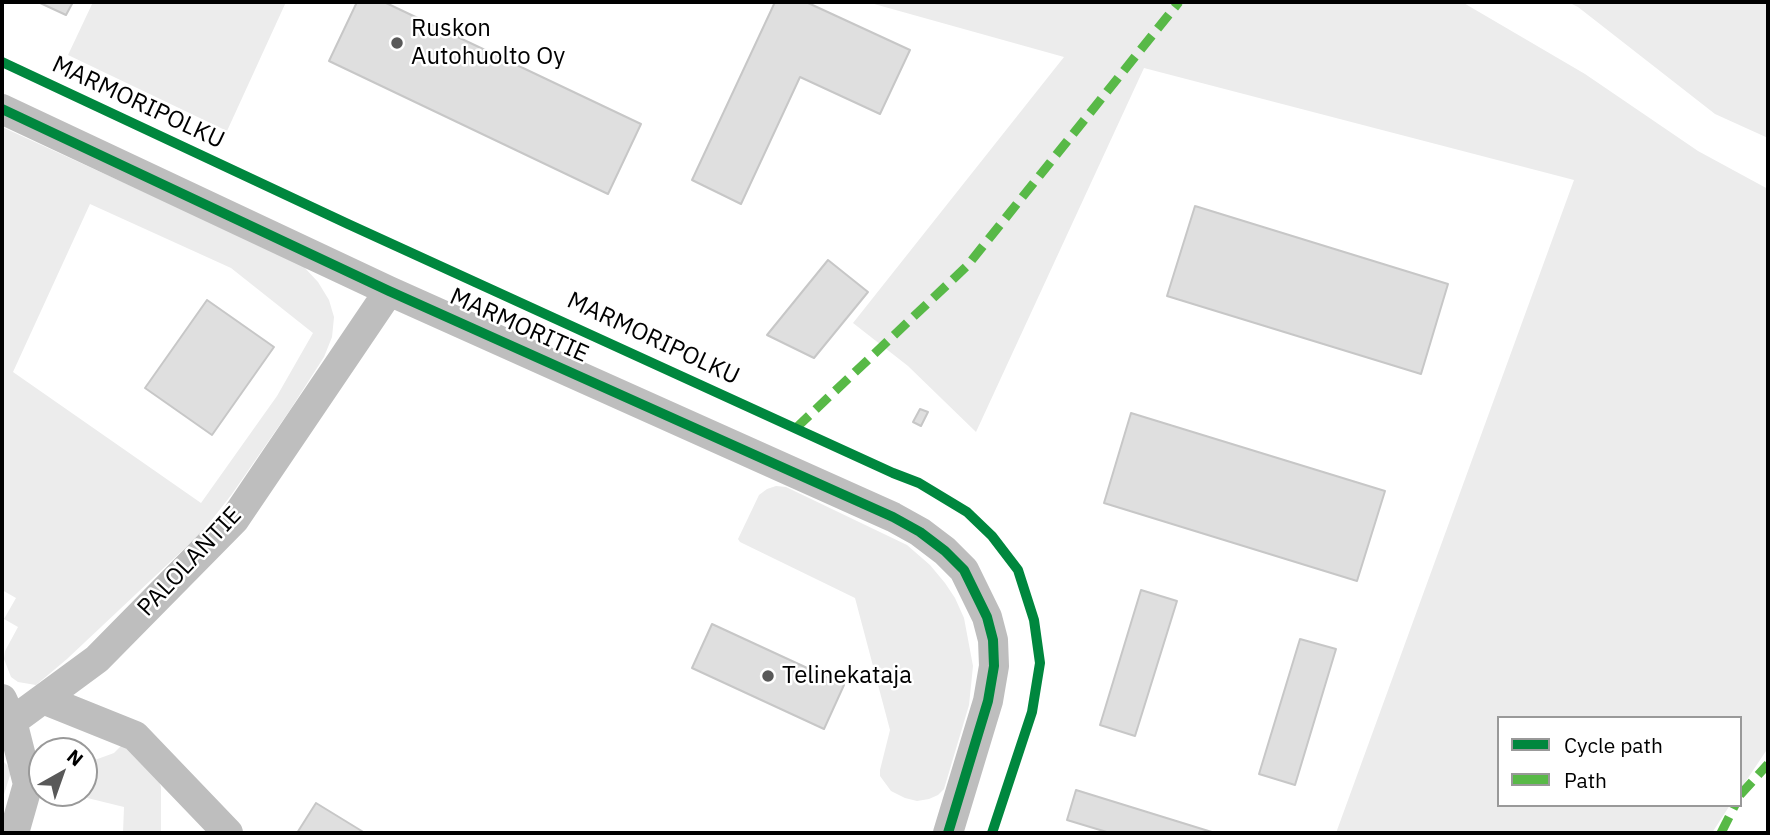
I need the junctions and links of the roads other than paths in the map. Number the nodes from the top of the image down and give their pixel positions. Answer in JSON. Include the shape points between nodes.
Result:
{"nodes":[{"id":1,"x":2,"y":109,"type":"edge"},
{"id":2,"x":389,"y":290,"type":"junction"},
{"id":3,"x":43,"y":699,"type":"junction"},
{"id":4,"x":5,"y":716,"type":"edge"},
{"id":5,"x":14,"y":833,"type":"edge"},
{"id":6,"x":228,"y":833,"type":"edge"},
{"id":7,"x":948,"y":833,"type":"edge"}],
"edges":[{"from":1,"to":2,"type":"street","name":"MARMORITIE"},
{"from":2,"to":3,"type":"street","name":"PALOLANTIE","via":[[234,520],[97,659]]},
{"from":2,"to":7,"type":"street","name":"MARMORITIE","via":[[893,517],[945,551],[964,570],[987,617],[994,666]]},
{"from":3,"to":4,"type":"street","name":"PALOLANTIE"},
{"from":3,"to":6,"type":"street","via":[[135,736]]},
{"from":4,"to":5,"type":"street","via":[[28,784]]}]}
